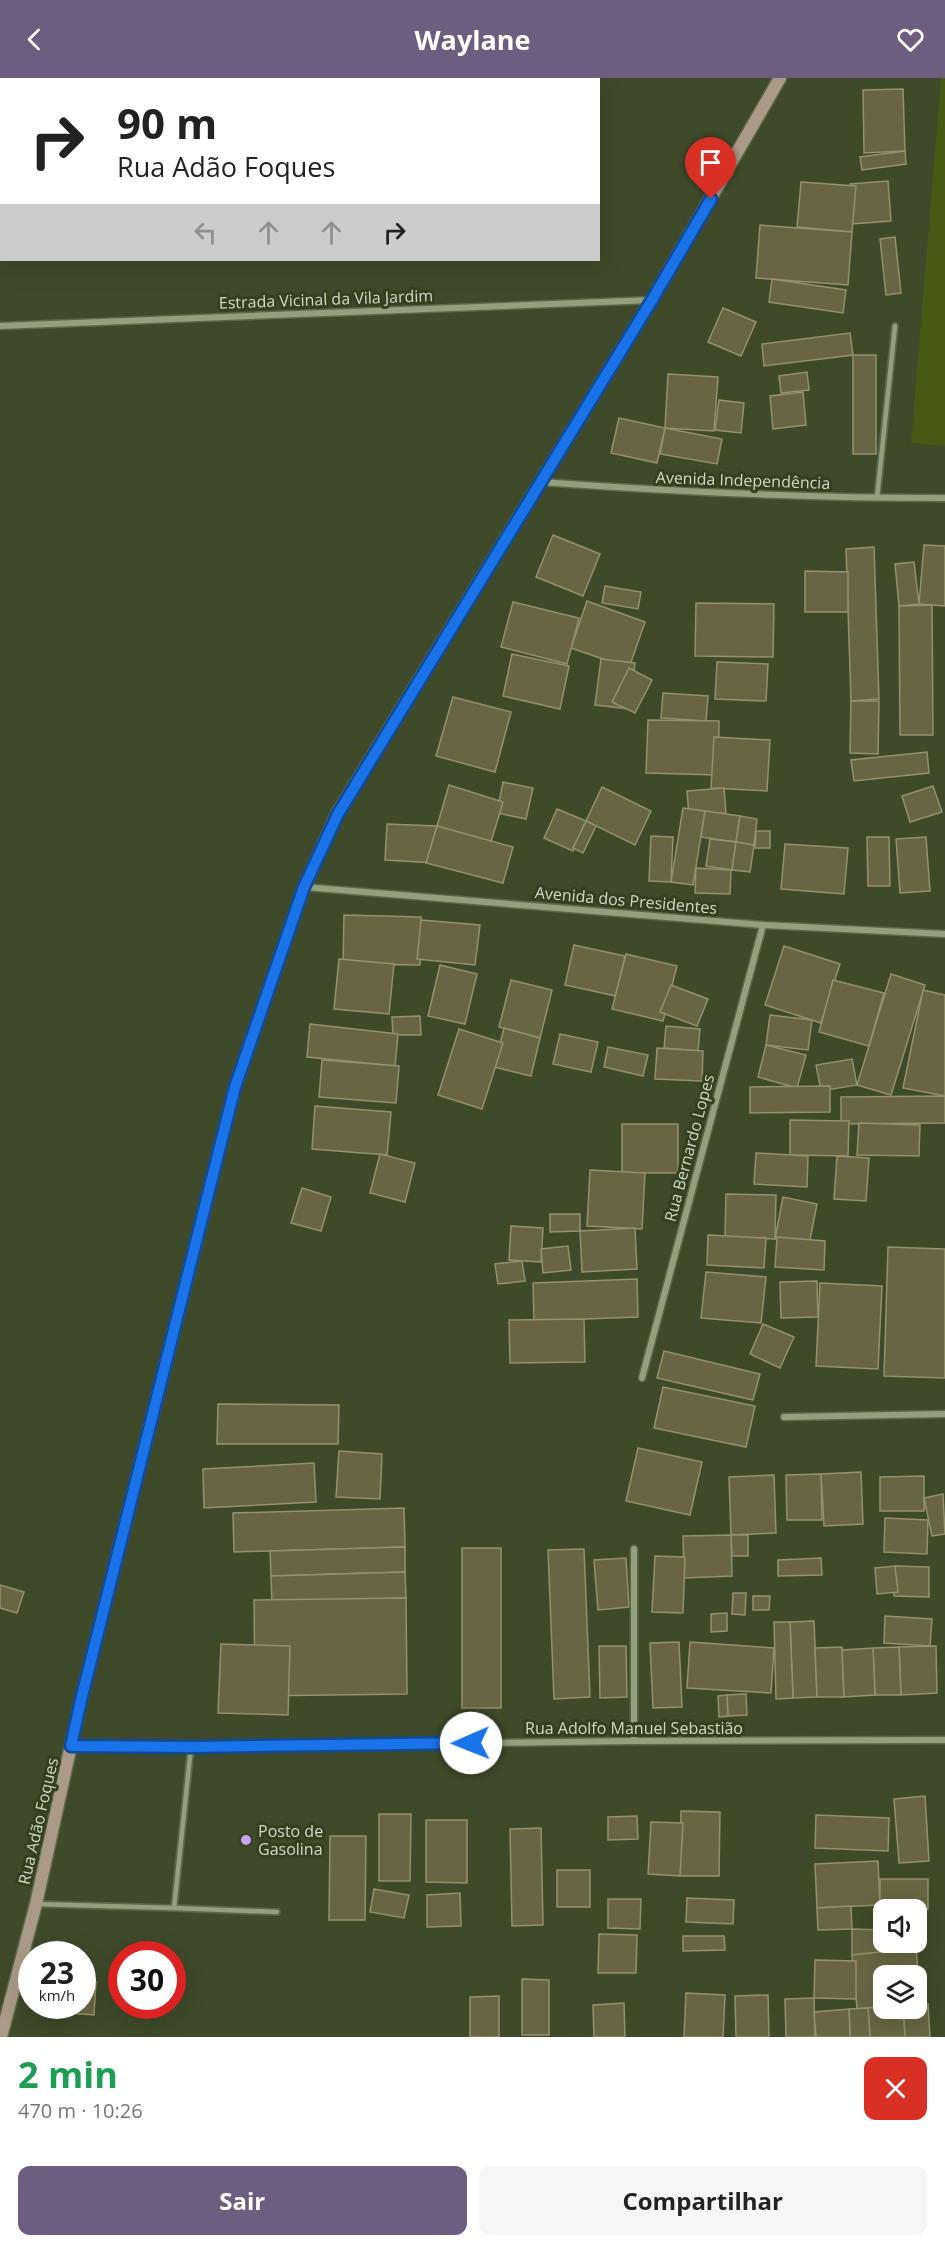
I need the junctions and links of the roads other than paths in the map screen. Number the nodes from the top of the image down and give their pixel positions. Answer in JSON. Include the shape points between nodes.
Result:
{"nodes":[{"id":1,"x":780,"y":78,"type":"edge"},
{"id":2,"x":652,"y":300,"type":"junction"},
{"id":3,"x":0,"y":326,"type":"edge"},
{"id":4,"x":895,"y":326,"type":"dead end"},
{"id":5,"x":541,"y":482,"type":"junction"},
{"id":6,"x":877,"y":498,"type":"junction"},
{"id":7,"x":945,"y":498,"type":"edge"},
{"id":8,"x":304,"y":887,"type":"junction"},
{"id":9,"x":763,"y":925,"type":"junction"},
{"id":10,"x":945,"y":934,"type":"edge"},
{"id":11,"x":642,"y":1378,"type":"dead end"},
{"id":12,"x":945,"y":1414,"type":"edge"},
{"id":13,"x":784,"y":1417,"type":"dead end"},
{"id":14,"x":634,"y":1549,"type":"dead end"},
{"id":15,"x":945,"y":1740,"type":"edge"},
{"id":16,"x":634,"y":1741,"type":"junction"},
{"id":17,"x":71,"y":1746,"type":"junction"},
{"id":18,"x":191,"y":1747,"type":"junction"},
{"id":19,"x":36,"y":1904,"type":"junction"},
{"id":20,"x":174,"y":1908,"type":"junction"},
{"id":21,"x":277,"y":1912,"type":"dead end"},
{"id":22,"x":6,"y":1997,"type":"edge"},
{"id":23,"x":1,"y":2037,"type":"edge"}],
"edges":[{"from":1,"to":2,"type":"main road","name":"Rua Adão Foques"},
{"from":2,"to":3,"type":"street","name":"Estrada Vicinal da Vila Jardim"},
{"from":2,"to":5,"type":"main road","name":"Rua Adão Foques"},
{"from":4,"to":6,"type":"lane"},
{"from":5,"to":6,"type":"street","name":"Avenida Independência"},
{"from":5,"to":8,"type":"main road","name":"Rua Adão Foques","via":[[338,814]]},
{"from":6,"to":7,"type":"street","name":"Avenida Independência"},
{"from":8,"to":9,"type":"street","name":"Avenida dos Presidentes"},
{"from":8,"to":17,"type":"main road","name":"Rua Adão Foques","via":[[235,1087]]},
{"from":9,"to":10,"type":"street","name":"Avenida dos Presidentes"},
{"from":9,"to":11,"type":"street","name":"Rua Bernardo Lopes"},
{"from":12,"to":13,"type":"street"},
{"from":14,"to":16,"type":"street"},
{"from":15,"to":16,"type":"street","name":"Rua Adolfo Manuel Sebastião"},
{"from":16,"to":18,"type":"street","name":"Rua Adolfo Manuel Sebastião"},
{"from":17,"to":18,"type":"street","name":"Rua Adolfo Manuel Sebastião"},
{"from":17,"to":19,"type":"main road","name":"Rua Adão Foques"},
{"from":18,"to":20,"type":"lane"},
{"from":19,"to":20,"type":"lane"},
{"from":19,"to":22,"type":"main road","name":"Rua Adão Foques"},
{"from":20,"to":21,"type":"lane"},
{"from":22,"to":23,"type":"main road","name":"Rua Adão Foques"}]}
